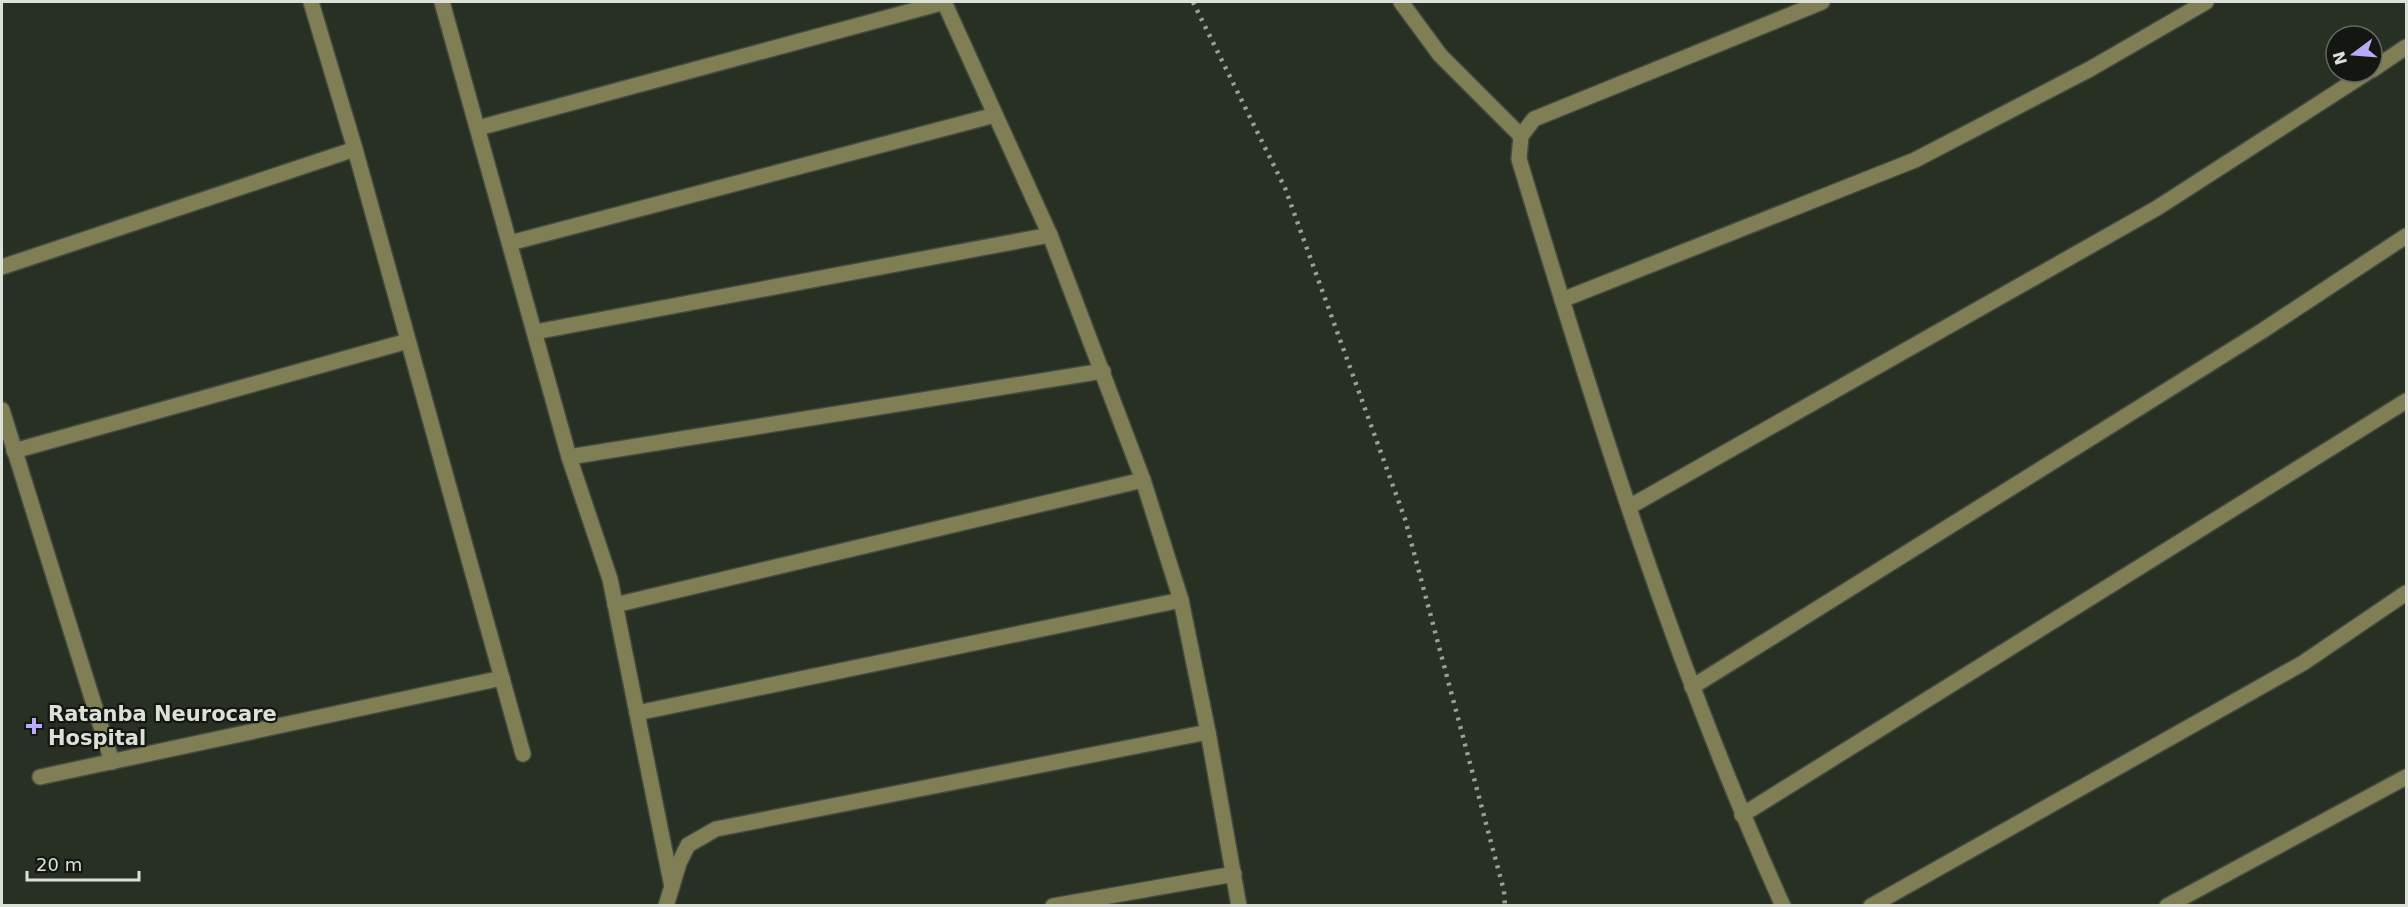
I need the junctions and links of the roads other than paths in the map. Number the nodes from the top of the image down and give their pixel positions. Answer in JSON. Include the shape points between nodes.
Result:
{"nodes":[{"id":1,"x":311,"y":2,"type":"edge"},
{"id":2,"x":442,"y":2,"type":"edge"},
{"id":3,"x":945,"y":2,"type":"edge"},
{"id":4,"x":1401,"y":2,"type":"edge"},
{"id":5,"x":1822,"y":2,"type":"edge"},
{"id":6,"x":2206,"y":2,"type":"edge"},
{"id":7,"x":2406,"y":47,"type":"edge"},
{"id":8,"x":2384,"y":62,"type":"edge"},
{"id":9,"x":2350,"y":84,"type":"edge"},
{"id":10,"x":995,"y":115,"type":"junction"},
{"id":11,"x":478,"y":128,"type":"junction"},
{"id":12,"x":1521,"y":136,"type":"junction"},
{"id":13,"x":356,"y":149,"type":"junction"},
{"id":14,"x":1050,"y":234,"type":"junction"},
{"id":15,"x":2406,"y":236,"type":"edge"},
{"id":16,"x":510,"y":243,"type":"junction"},
{"id":17,"x":2,"y":267,"type":"edge"},
{"id":18,"x":1562,"y":300,"type":"junction"},
{"id":19,"x":535,"y":332,"type":"junction"},
{"id":20,"x":408,"y":341,"type":"junction"},
{"id":21,"x":1103,"y":371,"type":"junction"},
{"id":22,"x":2406,"y":401,"type":"edge"},
{"id":23,"x":2,"y":410,"type":"edge"},
{"id":24,"x":14,"y":451,"type":"junction"},
{"id":25,"x":569,"y":457,"type":"junction"},
{"id":26,"x":1143,"y":480,"type":"junction"},
{"id":27,"x":1629,"y":507,"type":"junction"},
{"id":28,"x":2406,"y":593,"type":"edge"},
{"id":29,"x":1181,"y":600,"type":"junction"},
{"id":30,"x":615,"y":605,"type":"junction"},
{"id":31,"x":502,"y":678,"type":"junction"},
{"id":32,"x":1692,"y":687,"type":"junction"},
{"id":33,"x":637,"y":713,"type":"junction"},
{"id":34,"x":1208,"y":732,"type":"junction"},
{"id":35,"x":523,"y":754,"type":"dead end"},
{"id":36,"x":112,"y":762,"type":"junction"},
{"id":37,"x":40,"y":777,"type":"dead end"},
{"id":38,"x":2406,"y":777,"type":"edge"},
{"id":39,"x":1742,"y":815,"type":"junction"},
{"id":40,"x":1234,"y":874,"type":"junction"},
{"id":41,"x":672,"y":887,"type":"junction"},
{"id":42,"x":666,"y":906,"type":"edge"},
{"id":43,"x":1053,"y":906,"type":"edge"},
{"id":44,"x":1239,"y":906,"type":"edge"},
{"id":45,"x":1783,"y":906,"type":"edge"},
{"id":46,"x":1871,"y":906,"type":"edge"},
{"id":47,"x":2167,"y":906,"type":"edge"}],
"edges":[{"from":1,"to":13,"type":"street"},
{"from":2,"to":11,"type":"street"},
{"from":3,"to":10,"type":"street"},
{"from":3,"to":11,"type":"street"},
{"from":4,"to":12,"type":"street","via":[[1440,56]]},
{"from":5,"to":12,"type":"street","via":[[1534,119]]},
{"from":6,"to":18,"type":"street","via":[[2090,69],[1915,160]]},
{"from":7,"to":8,"type":"street"},
{"from":9,"to":27,"type":"street","via":[[2157,208]]},
{"from":10,"to":14,"type":"street"},
{"from":10,"to":16,"type":"street"},
{"from":11,"to":16,"type":"street"},
{"from":12,"to":18,"type":"street","via":[[1520,159]]},
{"from":13,"to":17,"type":"street"},
{"from":13,"to":20,"type":"street"},
{"from":14,"to":19,"type":"street"},
{"from":14,"to":21,"type":"street"},
{"from":15,"to":32,"type":"street","via":[[2262,332]]},
{"from":16,"to":19,"type":"street"},
{"from":18,"to":27,"type":"street"},
{"from":19,"to":25,"type":"street"},
{"from":20,"to":24,"type":"street"},
{"from":20,"to":31,"type":"street"},
{"from":21,"to":25,"type":"street"},
{"from":21,"to":26,"type":"street"},
{"from":22,"to":39,"type":"street"},
{"from":23,"to":24,"type":"street"},
{"from":24,"to":36,"type":"street"},
{"from":25,"to":30,"type":"street"},
{"from":26,"to":29,"type":"street"},
{"from":26,"to":30,"type":"street"},
{"from":27,"to":32,"type":"street"},
{"from":28,"to":46,"type":"street","via":[[2303,663]]},
{"from":29,"to":33,"type":"street"},
{"from":29,"to":34,"type":"street"},
{"from":30,"to":33,"type":"street"},
{"from":31,"to":35,"type":"street"},
{"from":31,"to":36,"type":"street"},
{"from":32,"to":39,"type":"street"},
{"from":33,"to":41,"type":"street"},
{"from":34,"to":40,"type":"street"},
{"from":34,"to":41,"type":"street","via":[[716,829],[688,845]]},
{"from":36,"to":37,"type":"street"},
{"from":38,"to":47,"type":"street"},
{"from":39,"to":45,"type":"street"},
{"from":40,"to":43,"type":"street"},
{"from":40,"to":44,"type":"street"},
{"from":41,"to":42,"type":"street"}]}
